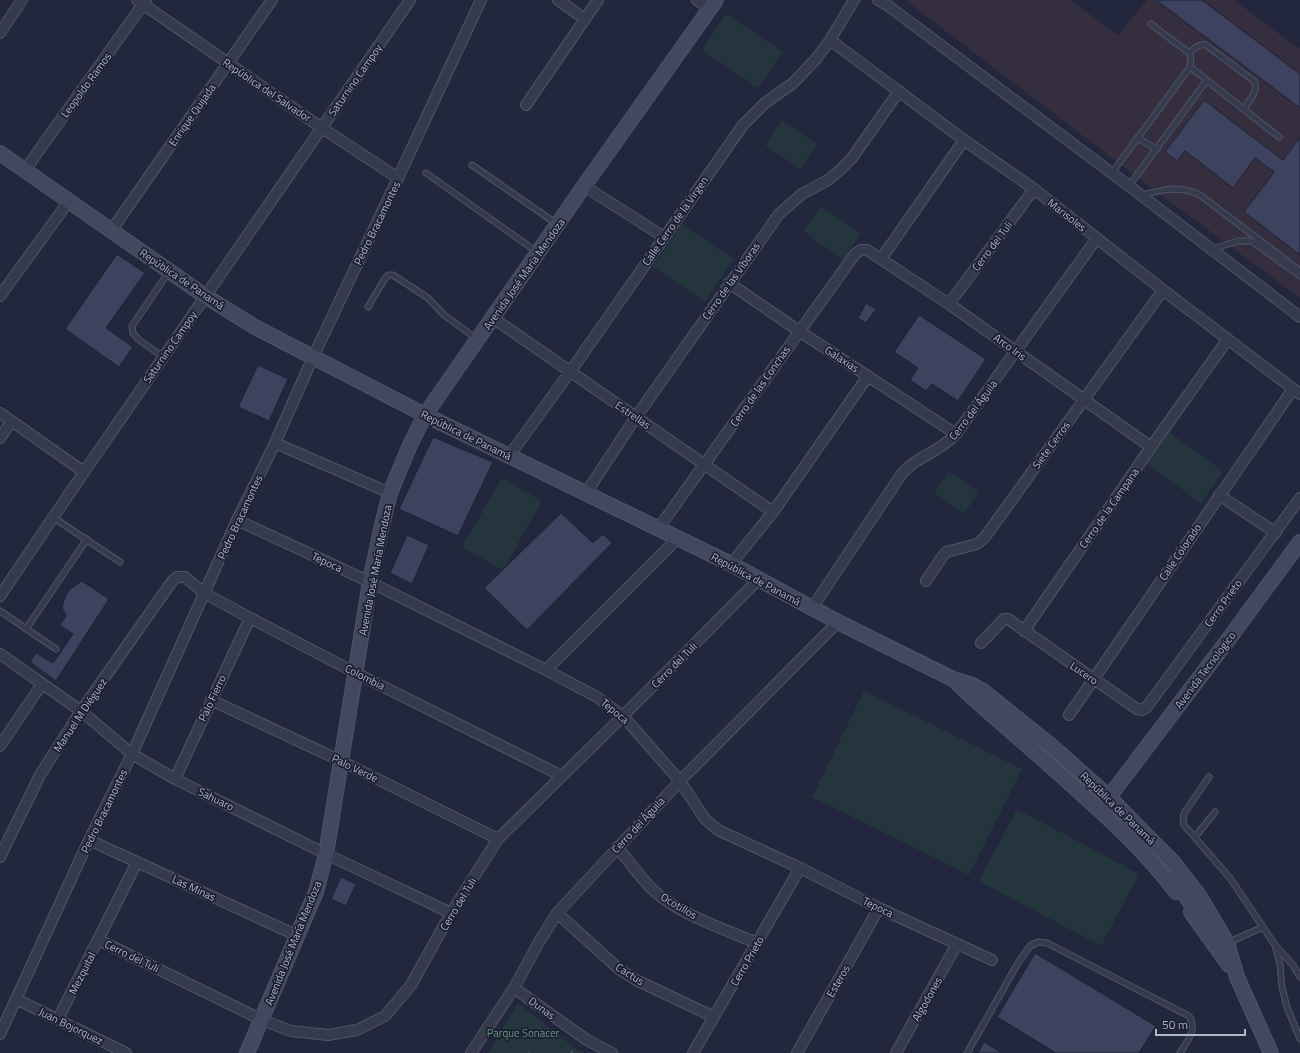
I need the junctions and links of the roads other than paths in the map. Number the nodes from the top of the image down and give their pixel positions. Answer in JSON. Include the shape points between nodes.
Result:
{"nodes":[{"id":1,"x":22,"y":0,"type":"edge"},
{"id":2,"x":272,"y":0,"type":"edge"},
{"id":3,"x":410,"y":0,"type":"edge"},
{"id":4,"x":481,"y":0,"type":"edge"},
{"id":5,"x":558,"y":0,"type":"edge"},
{"id":6,"x":598,"y":0,"type":"edge"},
{"id":7,"x":697,"y":0,"type":"edge"},
{"id":8,"x":854,"y":0,"type":"edge"},
{"id":9,"x":878,"y":0,"type":"edge"},
{"id":10,"x":142,"y":1,"type":"edge"},
{"id":11,"x":713,"y":4,"type":"edge"},
{"id":12,"x":585,"y":18,"type":"junction"},
{"id":13,"x":1150,"y":24,"type":"dead end"},
{"id":14,"x":0,"y":33,"type":"edge"},
{"id":15,"x":830,"y":40,"type":"junction"},
{"id":16,"x":1189,"y":53,"type":"junction"},
{"id":17,"x":228,"y":64,"type":"junction"},
{"id":18,"x":1190,"y":67,"type":"junction"},
{"id":19,"x":1207,"y":80,"type":"junction"},
{"id":20,"x":899,"y":91,"type":"junction"},
{"id":21,"x":526,"y":105,"type":"dead end"},
{"id":22,"x":1244,"y":109,"type":"junction"},
{"id":23,"x":322,"y":128,"type":"junction"},
{"id":24,"x":1279,"y":137,"type":"dead end"},
{"id":25,"x":1137,"y":138,"type":"junction"},
{"id":26,"x":964,"y":140,"type":"junction"},
{"id":27,"x":1157,"y":149,"type":"junction"},
{"id":28,"x":1,"y":154,"type":"edge"},
{"id":29,"x":472,"y":165,"type":"dead end"},
{"id":30,"x":25,"y":170,"type":"junction"},
{"id":31,"x":426,"y":173,"type":"dead end"},
{"id":32,"x":1111,"y":174,"type":"junction"},
{"id":33,"x":398,"y":178,"type":"junction"},
{"id":34,"x":584,"y":186,"type":"junction"},
{"id":35,"x":1129,"y":186,"type":"junction"},
{"id":36,"x":1034,"y":189,"type":"junction"},
{"id":37,"x":1142,"y":195,"type":"junction"},
{"id":38,"x":69,"y":201,"type":"junction"},
{"id":39,"x":558,"y":224,"type":"junction"},
{"id":40,"x":111,"y":231,"type":"junction"},
{"id":41,"x":664,"y":237,"type":"junction"},
{"id":42,"x":1096,"y":238,"type":"junction"},
{"id":43,"x":867,"y":250,"type":"joint"},
{"id":44,"x":1211,"y":250,"type":"junction"},
{"id":45,"x":538,"y":253,"type":"junction"},
{"id":46,"x":882,"y":259,"type":"junction"},
{"id":47,"x":170,"y":271,"type":"junction"},
{"id":48,"x":1300,"y":271,"type":"edge"},
{"id":49,"x":1300,"y":276,"type":"edge"},
{"id":50,"x":729,"y":283,"type":"junction"},
{"id":51,"x":1163,"y":290,"type":"junction"},
{"id":52,"x":0,"y":296,"type":"edge"},
{"id":53,"x":206,"y":296,"type":"junction"},
{"id":54,"x":949,"y":304,"type":"junction"},
{"id":55,"x":368,"y":307,"type":"dead end"},
{"id":56,"x":1300,"y":317,"type":"edge"},
{"id":57,"x":493,"y":318,"type":"junction"},
{"id":58,"x":799,"y":331,"type":"junction"},
{"id":59,"x":478,"y":339,"type":"junction"},
{"id":60,"x":1228,"y":339,"type":"junction"},
{"id":61,"x":1016,"y":352,"type":"junction"},
{"id":62,"x":163,"y":357,"type":"junction"},
{"id":63,"x":313,"y":357,"type":"junction"},
{"id":64,"x":570,"y":372,"type":"junction"},
{"id":65,"x":868,"y":376,"type":"junction"},
{"id":66,"x":1296,"y":392,"type":"edge"},
{"id":67,"x":1084,"y":400,"type":"junction"},
{"id":68,"x":0,"y":413,"type":"edge"},
{"id":69,"x":425,"y":415,"type":"junction"},
{"id":70,"x":636,"y":417,"type":"junction"},
{"id":71,"x":11,"y":422,"type":"junction"},
{"id":72,"x":956,"y":434,"type":"junction"},
{"id":73,"x":0,"y":438,"type":"edge"},
{"id":74,"x":275,"y":443,"type":"junction"},
{"id":75,"x":1151,"y":447,"type":"junction"},
{"id":76,"x":509,"y":456,"type":"junction"},
{"id":77,"x":705,"y":465,"type":"junction"},
{"id":78,"x":84,"y":472,"type":"junction"},
{"id":79,"x":390,"y":493,"type":"junction"},
{"id":80,"x":586,"y":493,"type":"junction"},
{"id":81,"x":1219,"y":495,"type":"junction"},
{"id":82,"x":1300,"y":498,"type":"edge"},
{"id":83,"x":773,"y":512,"type":"junction"},
{"id":84,"x":54,"y":518,"type":"junction"},
{"id":85,"x":237,"y":520,"type":"junction"},
{"id":86,"x":658,"y":529,"type":"junction"},
{"id":87,"x":1276,"y":533,"type":"junction"},
{"id":88,"x":87,"y":539,"type":"junction"},
{"id":89,"x":677,"y":539,"type":"junction"},
{"id":90,"x":1300,"y":542,"type":"edge"},
{"id":91,"x":120,"y":562,"type":"dead end"},
{"id":92,"x":730,"y":564,"type":"junction"},
{"id":93,"x":759,"y":579,"type":"junction"},
{"id":94,"x":173,"y":580,"type":"joint"},
{"id":95,"x":926,"y":581,"type":"dead end"},
{"id":96,"x":370,"y":582,"type":"junction"},
{"id":97,"x":204,"y":593,"type":"junction"},
{"id":98,"x":0,"y":596,"type":"edge"},
{"id":99,"x":812,"y":608,"type":"junction"},
{"id":100,"x":0,"y":611,"type":"edge"},
{"id":101,"x":250,"y":618,"type":"junction"},
{"id":102,"x":838,"y":622,"type":"junction"},
{"id":103,"x":26,"y":629,"type":"junction"},
{"id":104,"x":1024,"y":631,"type":"junction"},
{"id":105,"x":981,"y":643,"type":"dead end"},
{"id":106,"x":56,"y":649,"type":"dead end"},
{"id":107,"x":0,"y":654,"type":"edge"},
{"id":108,"x":546,"y":670,"type":"junction"},
{"id":109,"x":356,"y":673,"type":"junction"},
{"id":110,"x":1093,"y":679,"type":"junction"},
{"id":111,"x":953,"y":680,"type":"junction"},
{"id":112,"x":42,"y":684,"type":"junction"},
{"id":113,"x":973,"y":698,"type":"junction"},
{"id":114,"x":211,"y":700,"type":"junction"},
{"id":115,"x":1146,"y":708,"type":"joint"},
{"id":116,"x":81,"y":711,"type":"junction"},
{"id":117,"x":1069,"y":715,"type":"dead end"},
{"id":118,"x":623,"y":716,"type":"junction"},
{"id":119,"x":0,"y":746,"type":"edge"},
{"id":120,"x":132,"y":754,"type":"junction"},
{"id":121,"x":341,"y":761,"type":"junction"},
{"id":122,"x":562,"y":776,"type":"junction"},
{"id":123,"x":1209,"y":777,"type":"dead end"},
{"id":124,"x":175,"y":779,"type":"junction"},
{"id":125,"x":680,"y":780,"type":"junction"},
{"id":126,"x":1109,"y":797,"type":"junction"},
{"id":127,"x":1215,"y":812,"type":"dead end"},
{"id":128,"x":1195,"y":837,"type":"junction"},
{"id":129,"x":498,"y":839,"type":"junction"},
{"id":130,"x":89,"y":840,"type":"junction"},
{"id":131,"x":617,"y":848,"type":"junction"},
{"id":132,"x":326,"y":854,"type":"junction"},
{"id":133,"x":0,"y":857,"type":"edge"},
{"id":134,"x":137,"y":862,"type":"junction"},
{"id":135,"x":800,"y":868,"type":"junction"},
{"id":136,"x":879,"y":908,"type":"junction"},
{"id":137,"x":451,"y":913,"type":"junction"},
{"id":138,"x":557,"y":913,"type":"junction"},
{"id":139,"x":1197,"y":920,"type":"junction"},
{"id":140,"x":1263,"y":927,"type":"junction"},
{"id":141,"x":298,"y":936,"type":"junction"},
{"id":142,"x":99,"y":940,"type":"junction"},
{"id":143,"x":757,"y":943,"type":"junction"},
{"id":144,"x":957,"y":944,"type":"junction"},
{"id":145,"x":1222,"y":945,"type":"junction"},
{"id":146,"x":1275,"y":945,"type":"junction"},
{"id":147,"x":992,"y":960,"type":"dead end"},
{"id":148,"x":1300,"y":977,"type":"edge"},
{"id":149,"x":514,"y":988,"type":"junction"},
{"id":150,"x":16,"y":999,"type":"junction"},
{"id":151,"x":714,"y":1017,"type":"junction"},
{"id":152,"x":58,"y":1019,"type":"junction"},
{"id":153,"x":262,"y":1020,"type":"junction"},
{"id":154,"x":0,"y":1034,"type":"edge"},
{"id":155,"x":1300,"y":1039,"type":"edge"},
{"id":156,"x":126,"y":1053,"type":"edge"},
{"id":157,"x":247,"y":1053,"type":"edge"},
{"id":158,"x":471,"y":1053,"type":"edge"},
{"id":159,"x":612,"y":1053,"type":"edge"},
{"id":160,"x":693,"y":1053,"type":"edge"},
{"id":161,"x":797,"y":1053,"type":"edge"},
{"id":162,"x":896,"y":1053,"type":"edge"},
{"id":163,"x":966,"y":1053,"type":"edge"},
{"id":164,"x":1180,"y":1053,"type":"edge"},
{"id":165,"x":1271,"y":1053,"type":"edge"}],
"edges":[{"from":1,"to":14,"type":"street"},
{"from":2,"to":17,"type":"street","name":"Enrique Quijada"},
{"from":3,"to":23,"type":"street","name":"Saturnino Campoy"},
{"from":4,"to":33,"type":"street","name":"Pedro Bracamontes"},
{"from":5,"to":12,"type":"street"},
{"from":6,"to":12,"type":"street"},
{"from":7,"to":11,"type":"street"},
{"from":8,"to":15,"type":"street","name":"Calle Cerro de la Virgen"},
{"from":9,"to":32,"type":"street"},
{"from":10,"to":17,"type":"street","name":"República del Salvador"},
{"from":10,"to":30,"type":"street","name":"Leopoldo Ramos"},
{"from":11,"to":34,"type":"main road","name":"Avenida José María Mendoza"},
{"from":12,"to":21,"type":"street"},
{"from":13,"to":16,"type":"lane"},
{"from":15,"to":20,"type":"street","name":"Marisoles"},
{"from":15,"to":41,"type":"street","name":"Calle Cerro de la Virgen","via":[[816,59],[792,83],[764,103],[742,125]]},
{"from":16,"to":18,"type":"lane"},
{"from":16,"to":22,"type":"lane","via":[[1196,46],[1206,45],[1254,81],[1255,91]]},
{"from":17,"to":23,"type":"street","name":"República del Salvador"},
{"from":17,"to":40,"type":"street","name":"Enrique Quijada"},
{"from":18,"to":19,"type":"lane"},
{"from":18,"to":25,"type":"lane"},
{"from":19,"to":22,"type":"lane"},
{"from":19,"to":27,"type":"lane"},
{"from":20,"to":26,"type":"street","name":"Marisoles"},
{"from":20,"to":50,"type":"street","name":"Cerro de las Víboras","via":[[852,158],[828,180],[802,194],[779,214]]},
{"from":22,"to":24,"type":"lane"},
{"from":23,"to":33,"type":"street","name":"República del Salvador"},
{"from":23,"to":53,"type":"street","name":"Saturnino Campoy"},
{"from":25,"to":27,"type":"lane"},
{"from":25,"to":32,"type":"lane"},
{"from":26,"to":36,"type":"street","name":"Marisoles"},
{"from":26,"to":46,"type":"street"},
{"from":27,"to":35,"type":"lane"},
{"from":28,"to":30,"type":"main road","name":"República de Panamá"},
{"from":29,"to":39,"type":"lane"},
{"from":30,"to":38,"type":"main road","name":"República de Panamá"},
{"from":31,"to":45,"type":"lane"},
{"from":32,"to":35,"type":"street"},
{"from":33,"to":63,"type":"street","name":"Pedro Bracamontes"},
{"from":34,"to":39,"type":"main road","name":"Avenida José María Mendoza"},
{"from":34,"to":41,"type":"street"},
{"from":35,"to":37,"type":"street"},
{"from":36,"to":42,"type":"street","name":"Marisoles"},
{"from":36,"to":54,"type":"street","name":"Cerro del Tuli"},
{"from":37,"to":44,"type":"street"},
{"from":37,"to":48,"type":"lane","via":[[1166,189],[1192,190]]},
{"from":38,"to":40,"type":"main road","name":"República de Panamá"},
{"from":38,"to":52,"type":"street"},
{"from":39,"to":45,"type":"main road","name":"Avenida José María Mendoza"},
{"from":40,"to":47,"type":"main road","name":"República de Panamá"},
{"from":41,"to":64,"type":"street","name":"Calle Cerro de la Virgen"},
{"from":42,"to":51,"type":"street","name":"Marisoles"},
{"from":42,"to":61,"type":"street","name":"Cerro del Águila"},
{"from":43,"to":46,"type":"street","name":"Arco Iris"},
{"from":43,"to":58,"type":"street","name":"Cerro de las Conchas","via":[[855,254]]},
{"from":44,"to":49,"type":"lane","via":[[1238,241],[1252,241]]},
{"from":44,"to":56,"type":"street"},
{"from":45,"to":57,"type":"main road","name":"Avenida José María Mendoza"},
{"from":46,"to":54,"type":"street","name":"Arco Iris"},
{"from":47,"to":53,"type":"main road","name":"República de Panamá"},
{"from":47,"to":62,"type":"lane","via":[[132,326],[133,333],[138,339]]},
{"from":50,"to":58,"type":"street","name":"Galaxias"},
{"from":50,"to":70,"type":"street","name":"Cerro de las Víboras"},
{"from":51,"to":60,"type":"street","name":"Marisoles"},
{"from":51,"to":67,"type":"street","name":"Siete Cerros"},
{"from":53,"to":62,"type":"street","name":"Saturnino Campoy"},
{"from":53,"to":63,"type":"main road","name":"República de Panamá","via":[[255,327]]},
{"from":54,"to":61,"type":"street","name":"Arco Iris"},
{"from":55,"to":59,"type":"lane","via":[[384,280],[388,275],[393,275],[428,298],[444,315]]},
{"from":57,"to":59,"type":"main road","name":"Avenida José María Mendoza"},
{"from":57,"to":64,"type":"street","name":"Estrellas"},
{"from":58,"to":65,"type":"street","name":"Galaxias"},
{"from":58,"to":77,"type":"street","name":"Cerro de las Conchas"},
{"from":59,"to":69,"type":"main road","name":"Avenida José María Mendoza"},
{"from":60,"to":66,"type":"street","name":"Marisoles"},
{"from":60,"to":75,"type":"street","name":"Cerro de la Campana"},
{"from":61,"to":67,"type":"street","name":"Arco Iris"},
{"from":61,"to":72,"type":"street","name":"Cerro del Águila"},
{"from":62,"to":78,"type":"street","name":"Saturnino Campoy"},
{"from":63,"to":69,"type":"main road","name":"República de Panamá"},
{"from":63,"to":74,"type":"street","name":"Pedro Bracamontes"},
{"from":64,"to":70,"type":"street","name":"Estrellas"},
{"from":64,"to":76,"type":"street","name":"Calle Cerro de la Virgen"},
{"from":65,"to":72,"type":"street","name":"Galaxias"},
{"from":65,"to":83,"type":"street"},
{"from":66,"to":81,"type":"street","name":"Calle Colorado"},
{"from":67,"to":75,"type":"street","name":"Arco Iris"},
{"from":67,"to":95,"type":"street","name":"Siete Cerros","via":[[985,537],[977,544],[946,552]]},
{"from":68,"to":71,"type":"street"},
{"from":69,"to":76,"type":"main road","name":"República de Panamá"},
{"from":69,"to":79,"type":"main road","name":"Avenida José María Mendoza"},
{"from":70,"to":77,"type":"street","name":"Estrellas"},
{"from":70,"to":80,"type":"street","name":"Cerro de las Víboras"},
{"from":71,"to":73,"type":"street"},
{"from":71,"to":78,"type":"street"},
{"from":72,"to":99,"type":"street","name":"Cerro del Águila","via":[[945,445],[908,466]]},
{"from":74,"to":79,"type":"street"},
{"from":74,"to":85,"type":"street","name":"Pedro Bracamontes"},
{"from":75,"to":104,"type":"street","name":"Cerro de la Campana"},
{"from":76,"to":80,"type":"main road","name":"República de Panamá"},
{"from":77,"to":83,"type":"street","name":"Estrellas"},
{"from":77,"to":86,"type":"street","name":"Cerro de las Conchas"},
{"from":78,"to":84,"type":"street","name":"Saturnino Campoy"},
{"from":79,"to":96,"type":"main road","name":"Avenida José María Mendoza"},
{"from":80,"to":86,"type":"main road","name":"República de Panamá"},
{"from":81,"to":87,"type":"street"},
{"from":81,"to":110,"type":"street","name":"Calle Colorado"},
{"from":82,"to":87,"type":"street","name":"Cerro Prieto"},
{"from":83,"to":92,"type":"street"},
{"from":84,"to":88,"type":"lane"},
{"from":84,"to":98,"type":"street","name":"Saturnino Campoy"},
{"from":85,"to":96,"type":"street","name":"Tepoca"},
{"from":85,"to":97,"type":"street","name":"Pedro Bracamontes"},
{"from":86,"to":89,"type":"main road","name":"República de Panamá"},
{"from":87,"to":115,"type":"street","name":"Cerro Prieto"},
{"from":88,"to":91,"type":"lane"},
{"from":88,"to":103,"type":"lane"},
{"from":89,"to":92,"type":"main road","name":"República de Panamá"},
{"from":89,"to":108,"type":"street"},
{"from":90,"to":126,"type":"main road","name":"Avenida Tecnologico"},
{"from":92,"to":93,"type":"main road","name":"República de Panamá"},
{"from":93,"to":99,"type":"main road","name":"República de Panamá"},
{"from":93,"to":118,"type":"street","name":"Cerro del Tuli"},
{"from":94,"to":97,"type":"street","name":"Colombia","via":[[185,577]]},
{"from":94,"to":116,"type":"street","name":"Manuel M Diéguez"},
{"from":96,"to":108,"type":"street","name":"Tepoca"},
{"from":96,"to":109,"type":"main road","name":"Avenida José María Mendoza"},
{"from":97,"to":101,"type":"street","name":"Colombia"},
{"from":97,"to":120,"type":"street","name":"Pedro Bracamontes"},
{"from":99,"to":102,"type":"main road","name":"República de Panamá"},
{"from":100,"to":103,"type":"lane"},
{"from":101,"to":109,"type":"street","name":"Colombia"},
{"from":101,"to":114,"type":"street","name":"Palo Fierro"},
{"from":102,"to":111,"type":"main road","name":"República de Panamá"},
{"from":102,"to":125,"type":"street","name":"Cerro del Águila"},
{"from":103,"to":106,"type":"lane"},
{"from":104,"to":105,"type":"street","via":[[1008,619],[1004,619]]},
{"from":104,"to":110,"type":"street","name":"Lucero"},
{"from":107,"to":112,"type":"street","name":"Sahuaro"},
{"from":108,"to":118,"type":"street","name":"Tepoca","via":[[597,697]]},
{"from":109,"to":121,"type":"main road","name":"Avenida José María Mendoza"},
{"from":109,"to":122,"type":"street","name":"Colombia"},
{"from":110,"to":115,"type":"street","name":"Lucero","via":[[1138,709]]},
{"from":110,"to":117,"type":"street","name":"Calle Colorado"},
{"from":111,"to":113,"type":"main road","name":"República de Panamá"},
{"from":111,"to":126,"type":"main road","name":"República de Panamá","via":[[983,691],[1054,748]]},
{"from":112,"to":116,"type":"street","name":"Sahuaro"},
{"from":112,"to":119,"type":"street"},
{"from":113,"to":126,"type":"main road","via":[[1002,713],[1096,796],[1102,799]]},
{"from":113,"to":139,"type":"main road","name":"República de Panamá","via":[[1099,809],[1142,851]]},
{"from":114,"to":121,"type":"street","name":"Palo Verde"},
{"from":114,"to":124,"type":"street","name":"Palo Fierro"},
{"from":116,"to":120,"type":"street","name":"Sahuaro"},
{"from":116,"to":133,"type":"street","name":"Manuel M Diéguez","via":[[40,775]]},
{"from":118,"to":122,"type":"street","name":"Cerro del Tuli"},
{"from":118,"to":125,"type":"street","name":"Tepoca"},
{"from":120,"to":124,"type":"street","name":"Sahuaro"},
{"from":120,"to":130,"type":"street","name":"Pedro Bracamontes"},
{"from":121,"to":129,"type":"street","name":"Palo Verde"},
{"from":121,"to":132,"type":"main road","name":"Avenida José María Mendoza"},
{"from":122,"to":129,"type":"street","name":"Cerro del Tuli"},
{"from":123,"to":128,"type":"lane","via":[[1183,817],[1184,825]]},
{"from":124,"to":132,"type":"street","name":"Sahuaro"},
{"from":125,"to":131,"type":"street","name":"Cerro del Águila"},
{"from":125,"to":135,"type":"street","name":"Tepoca","via":[[700,812],[718,830]]},
{"from":126,"to":139,"type":"main road","via":[[1109,809],[1173,876],[1192,906]]},
{"from":126,"to":145,"type":"main road","name":"República de Panamá","via":[[1173,862],[1200,897]]},
{"from":127,"to":128,"type":"lane"},
{"from":128,"to":140,"type":"lane","via":[[1230,878]]},
{"from":129,"to":137,"type":"street","name":"Cerro del Tuli"},
{"from":130,"to":134,"type":"street","name":"Las Minas"},
{"from":130,"to":150,"type":"street","name":"Pedro Bracamontes"},
{"from":131,"to":138,"type":"street","name":"Cerro del Águila"},
{"from":131,"to":143,"type":"street","name":"Ocotillos","via":[[653,890],[666,900],[706,922]]},
{"from":132,"to":137,"type":"street","name":"Sahuaro"},
{"from":132,"to":141,"type":"main road","name":"Avenida José María Mendoza","via":[[316,892]]},
{"from":134,"to":141,"type":"street","name":"Las Minas"},
{"from":134,"to":142,"type":"street","name":"Mezquital"},
{"from":135,"to":136,"type":"street","name":"Tepoca"},
{"from":135,"to":143,"type":"street","name":"Cerro Prieto"},
{"from":136,"to":144,"type":"street","name":"Tepoca"},
{"from":136,"to":161,"type":"street","name":"Esteros"},
{"from":137,"to":153,"type":"street","name":"Cerro del Tuli","via":[[411,985],[385,1016],[357,1030],[328,1035],[292,1031]]},
{"from":138,"to":149,"type":"street","name":"Cerro del Águila"},
{"from":138,"to":151,"type":"street","name":"Cactus","via":[[619,969],[636,980]]},
{"from":139,"to":145,"type":"main road","name":"República de Panamá"},
{"from":140,"to":145,"type":"lane"},
{"from":140,"to":146,"type":"lane"},
{"from":141,"to":153,"type":"main road","name":"Avenida José María Mendoza"},
{"from":142,"to":152,"type":"street","name":"Mezquital"},
{"from":142,"to":153,"type":"street","name":"Cerro del Tuli"},
{"from":143,"to":151,"type":"street","name":"Cerro Prieto"},
{"from":144,"to":147,"type":"street","name":"Tepoca"},
{"from":144,"to":162,"type":"street","name":"Algodones"},
{"from":145,"to":165,"type":"main road","name":"República de Panamá"},
{"from":146,"to":148,"type":"lane"},
{"from":146,"to":155,"type":"lane","via":[[1287,1007]]},
{"from":149,"to":158,"type":"street","name":"Cerro del Águila"},
{"from":149,"to":159,"type":"street","name":"Dunas","via":[[587,1040]]},
{"from":150,"to":152,"type":"street","name":"Juan Bojorquez"},
{"from":150,"to":154,"type":"street","name":"Pedro Bracamontes"},
{"from":151,"to":160,"type":"street","name":"Cerro Prieto"},
{"from":152,"to":156,"type":"street","name":"Juan Bojorquez"},
{"from":153,"to":157,"type":"main road","name":"Avenida José María Mendoza"},
{"from":163,"to":164,"type":"lane","via":[[1018,963],[1030,946],[1038,942],[1047,943],[1189,1016],[1193,1028]]}]}
